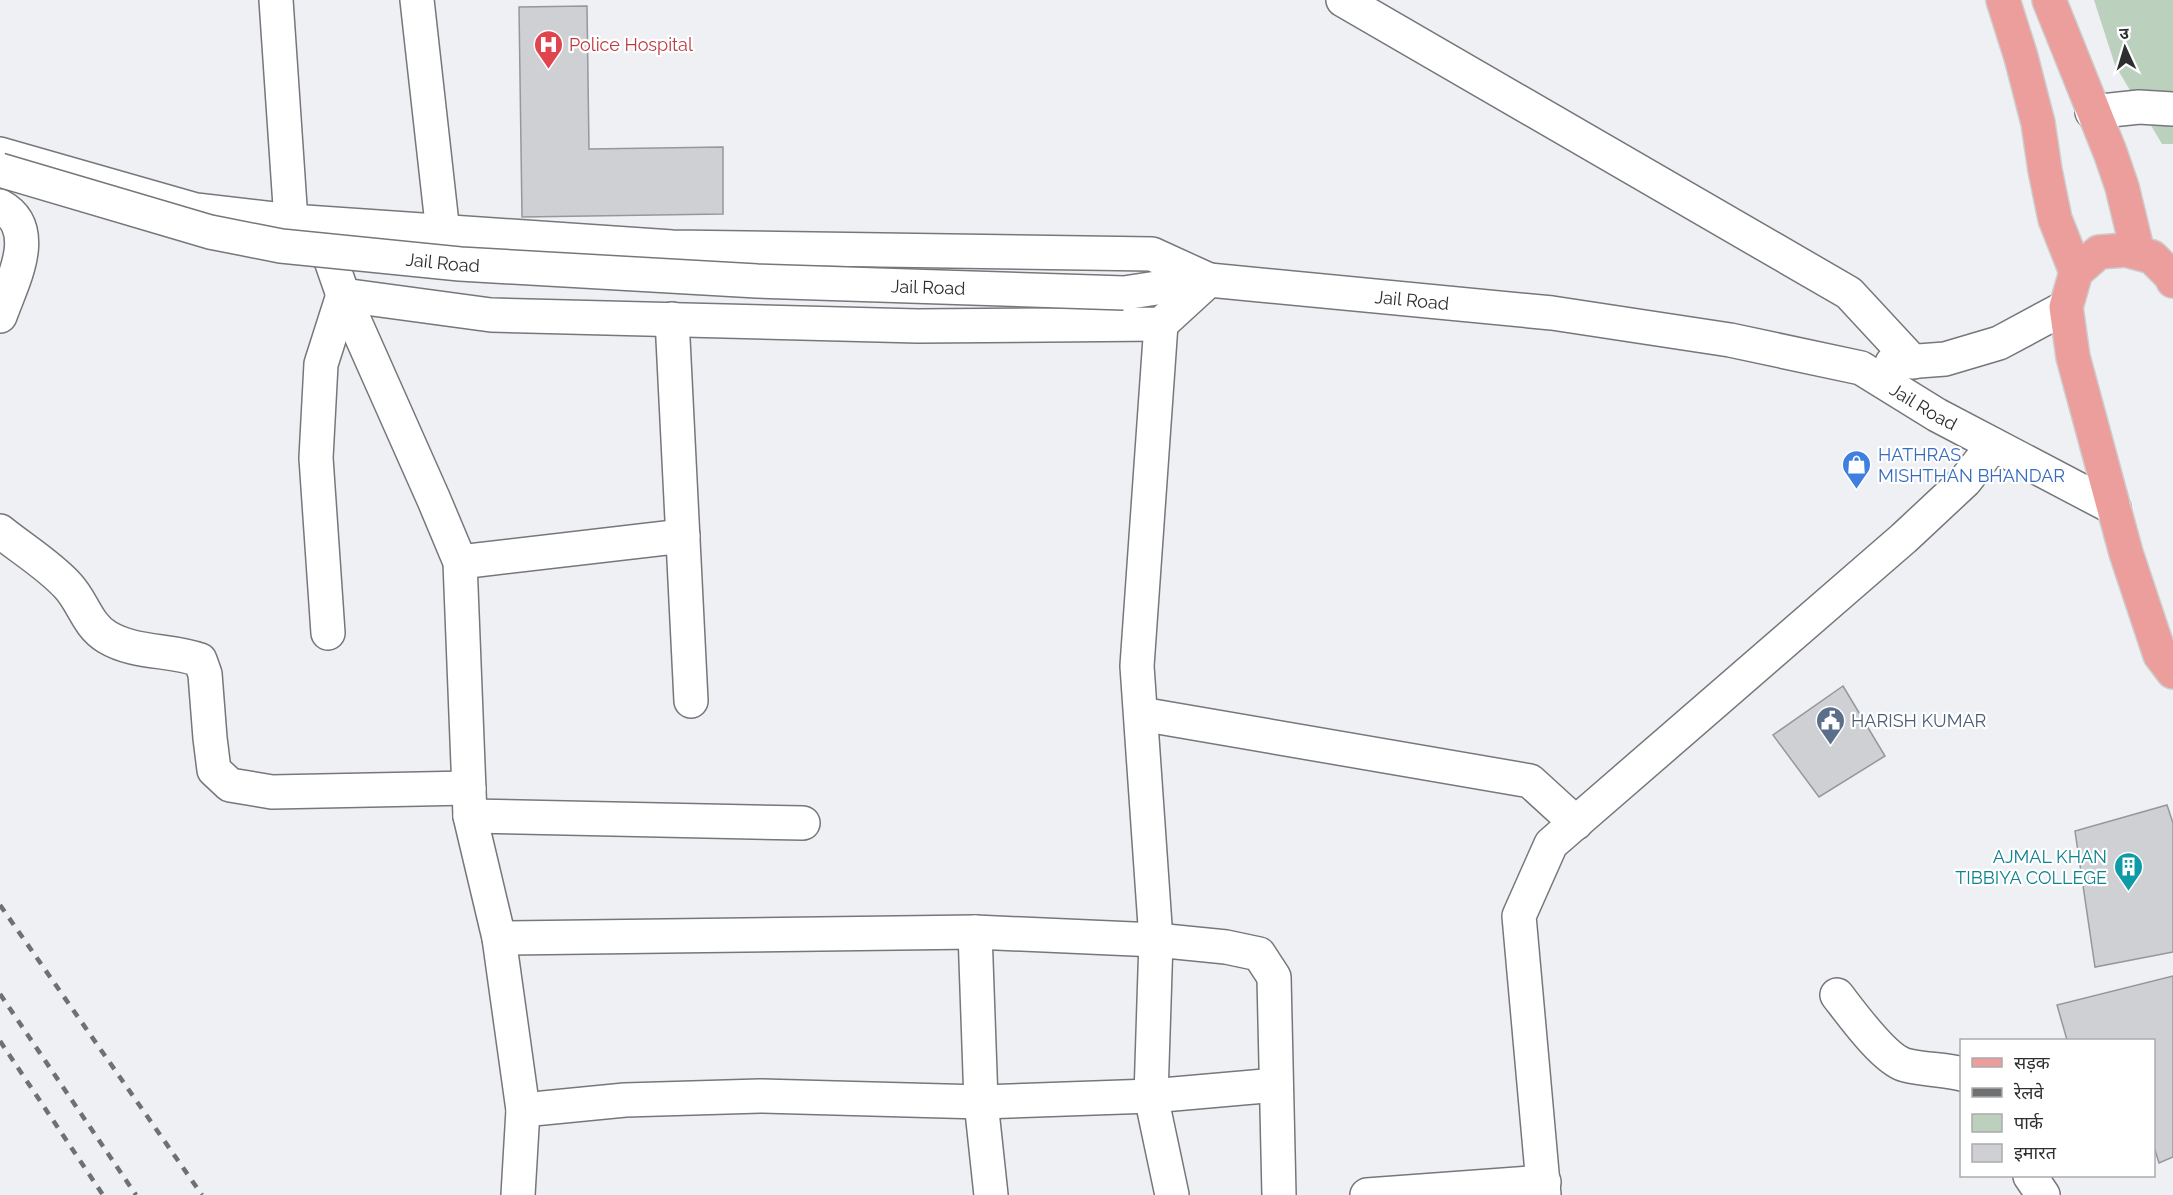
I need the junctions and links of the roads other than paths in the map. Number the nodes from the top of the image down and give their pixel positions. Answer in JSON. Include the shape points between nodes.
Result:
{"nodes":[{"id":1,"x":276,"y":0,"type":"edge"},
{"id":2,"x":417,"y":0,"type":"edge"},
{"id":3,"x":1343,"y":0,"type":"edge"},
{"id":4,"x":2003,"y":0,"type":"edge"},
{"id":5,"x":2049,"y":0,"type":"edge"},
{"id":6,"x":2173,"y":109,"type":"edge"},
{"id":7,"x":2092,"y":112,"type":"junction"},
{"id":8,"x":0,"y":154,"type":"edge"},
{"id":9,"x":0,"y":170,"type":"edge"},
{"id":10,"x":0,"y":206,"type":"edge"},
{"id":11,"x":304,"y":221,"type":"junction"},
{"id":12,"x":443,"y":233,"type":"junction"},
{"id":13,"x":2138,"y":253,"type":"junction"},
{"id":14,"x":2076,"y":272,"type":"junction"},
{"id":15,"x":1209,"y":280,"type":"junction"},
{"id":16,"x":2173,"y":281,"type":"edge"},
{"id":17,"x":343,"y":295,"type":"junction"},
{"id":18,"x":2066,"y":307,"type":"junction"},
{"id":19,"x":0,"y":315,"type":"edge"},
{"id":20,"x":672,"y":319,"type":"junction"},
{"id":21,"x":1161,"y":324,"type":"junction"},
{"id":22,"x":1913,"y":362,"type":"junction"},
{"id":23,"x":1861,"y":368,"type":"junction"},
{"id":24,"x":1993,"y":446,"type":"junction"},
{"id":25,"x":2114,"y":508,"type":"junction"},
{"id":26,"x":0,"y":531,"type":"edge"},
{"id":27,"x":683,"y":537,"type":"junction"},
{"id":28,"x":460,"y":562,"type":"junction"},
{"id":29,"x":328,"y":633,"type":"dead end"},
{"id":30,"x":2173,"y":672,"type":"edge"},
{"id":31,"x":691,"y":701,"type":"dead end"},
{"id":32,"x":1141,"y":714,"type":"junction"},
{"id":33,"x":469,"y":802,"type":"junction"},
{"id":34,"x":802,"y":823,"type":"dead end"},
{"id":35,"x":1576,"y":823,"type":"junction"},
{"id":36,"x":975,"y":932,"type":"junction"},
{"id":37,"x":499,"y":938,"type":"junction"},
{"id":38,"x":1156,"y":940,"type":"junction"},
{"id":39,"x":1837,"y":995,"type":"dead end"},
{"id":40,"x":1960,"y":1074,"type":"edge"},
{"id":41,"x":1276,"y":1085,"type":"junction"},
{"id":42,"x":1151,"y":1096,"type":"junction"},
{"id":43,"x":981,"y":1102,"type":"junction"},
{"id":44,"x":523,"y":1110,"type":"junction"},
{"id":45,"x":2031,"y":1177,"type":"edge"},
{"id":46,"x":1544,"y":1188,"type":"edge"},
{"id":47,"x":518,"y":1195,"type":"edge"},
{"id":48,"x":991,"y":1195,"type":"edge"},
{"id":49,"x":1172,"y":1195,"type":"edge"},
{"id":50,"x":1279,"y":1195,"type":"edge"},
{"id":51,"x":1367,"y":1195,"type":"edge"},
{"id":52,"x":2043,"y":1195,"type":"edge"}],
"edges":[{"from":1,"to":11,"type":"street"},
{"from":2,"to":12,"type":"street","name":"Jail Road"},
{"from":3,"to":22,"type":"street","via":[[1849,293]]},
{"from":4,"to":14,"type":"main road","via":[[2038,123],[2055,219]]},
{"from":5,"to":7,"type":"main road"},
{"from":6,"to":7,"type":"street","via":[[2139,107]]},
{"from":7,"to":13,"type":"main road","via":[[2122,187]]},
{"from":8,"to":11,"type":"street","via":[[196,210]]},
{"from":9,"to":15,"type":"street","name":"Jail Road","bridge":true,"via":[[210,232],[281,246],[460,264],[745,280],[1124,293]]},
{"from":10,"to":19,"type":"street","via":[[10,211],[21,232],[23,252]]},
{"from":11,"to":12,"type":"street"},
{"from":11,"to":17,"type":"street"},
{"from":12,"to":15,"type":"street","via":[[672,247],[1152,254]]},
{"from":13,"to":14,"type":"main road","via":[[2099,252]]},
{"from":13,"to":16,"type":"main road","via":[[2152,257]]},
{"from":14,"to":18,"type":"main road"},
{"from":15,"to":21,"type":"street"},
{"from":15,"to":23,"type":"street","name":"Jail Road","via":[[1552,313],[1730,340]]},
{"from":17,"to":20,"type":"street","via":[[491,315]]},
{"from":17,"to":28,"type":"street"},
{"from":17,"to":29,"type":"street","via":[[321,364],[316,458]]},
{"from":18,"to":22,"type":"street","name":"Jail Road","via":[[1999,343],[1945,359]]},
{"from":18,"to":25,"type":"main road","via":[[2073,357]]},
{"from":20,"to":21,"type":"street","via":[[918,326]]},
{"from":20,"to":27,"type":"street"},
{"from":21,"to":32,"type":"street","via":[[1137,666]]},
{"from":22,"to":23,"type":"street","name":"Jail Road"},
{"from":23,"to":24,"type":"street","name":"Jail Road"},
{"from":24,"to":25,"type":"street","name":"Jail Road"},
{"from":24,"to":35,"type":"street","via":[[1965,481],[1904,538]]},
{"from":25,"to":30,"type":"main road","via":[[2148,624],[2160,655]]},
{"from":26,"to":33,"type":"street","via":[[69,587],[87,619],[106,636],[134,647],[200,660],[205,675],[214,770],[230,785],[272,792]]},
{"from":27,"to":28,"type":"street"},
{"from":27,"to":31,"type":"street"},
{"from":28,"to":33,"type":"street"},
{"from":32,"to":35,"type":"street","via":[[1530,781]]},
{"from":32,"to":38,"type":"street"},
{"from":33,"to":34,"type":"street"},
{"from":33,"to":37,"type":"street"},
{"from":35,"to":46,"type":"street","via":[[1551,844],[1519,916]]},
{"from":36,"to":37,"type":"street"},
{"from":36,"to":38,"type":"street"},
{"from":36,"to":43,"type":"street"},
{"from":37,"to":44,"type":"street"},
{"from":38,"to":41,"type":"street","via":[[1259,954],[1274,977]]},
{"from":38,"to":42,"type":"street"},
{"from":39,"to":40,"type":"street","via":[[1876,1044],[1903,1065]]},
{"from":41,"to":42,"type":"street"},
{"from":41,"to":50,"type":"street"},
{"from":42,"to":43,"type":"street"},
{"from":42,"to":49,"type":"street"},
{"from":43,"to":44,"type":"street","via":[[760,1096],[625,1100]]},
{"from":43,"to":48,"type":"street"},
{"from":44,"to":47,"type":"street"},
{"from":45,"to":52,"type":"street"},
{"from":46,"to":51,"type":"street"}]}
